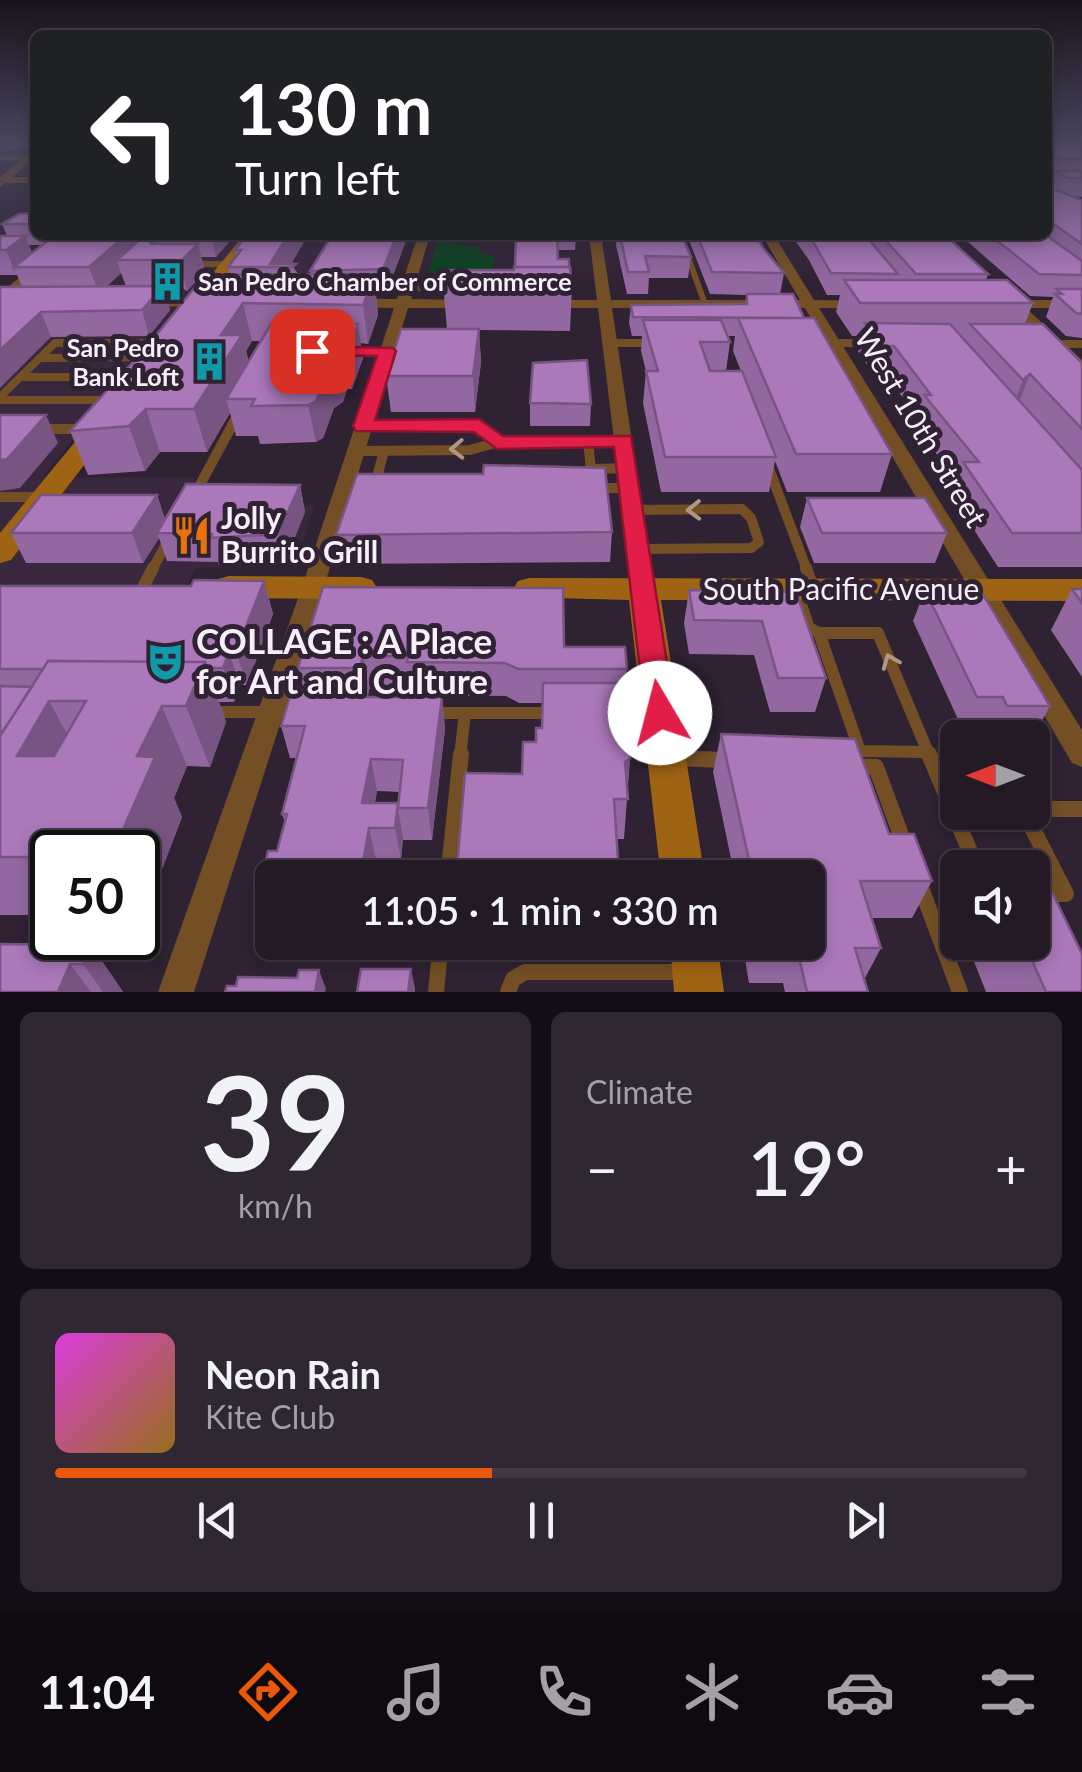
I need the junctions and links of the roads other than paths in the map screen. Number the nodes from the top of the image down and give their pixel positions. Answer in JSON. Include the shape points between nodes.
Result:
{"nodes":[{"id":1,"x":76,"y":240,"type":"edge"},
{"id":2,"x":248,"y":240,"type":"edge"},
{"id":3,"x":422,"y":240,"type":"edge"},
{"id":4,"x":596,"y":240,"type":"edge"},
{"id":5,"x":682,"y":240,"type":"edge"},
{"id":6,"x":771,"y":240,"type":"edge"},
{"id":7,"x":40,"y":253,"type":"edge"},
{"id":8,"x":60,"y":253,"type":"junction"},
{"id":9,"x":177,"y":264,"type":"edge"},
{"id":10,"x":230,"y":264,"type":"junction"},
{"id":11,"x":464,"y":289,"type":"edge"},
{"id":12,"x":404,"y":296,"type":"junction"},
{"id":13,"x":124,"y":298,"type":"edge"},
{"id":14,"x":998,"y":298,"type":"edge"},
{"id":15,"x":199,"y":300,"type":"junction"},
{"id":16,"x":6,"y":302,"type":"edge"},
{"id":17,"x":342,"y":304,"type":"edge"},
{"id":18,"x":481,"y":304,"type":"edge"},
{"id":19,"x":534,"y":304,"type":"edge"},
{"id":20,"x":606,"y":304,"type":"junction"},
{"id":21,"x":705,"y":304,"type":"junction"},
{"id":22,"x":810,"y":304,"type":"junction"},
{"id":23,"x":889,"y":304,"type":"edge"},
{"id":24,"x":1013,"y":304,"type":"junction"},
{"id":25,"x":1082,"y":304,"type":"edge"},
{"id":26,"x":611,"y":342,"type":"junction"},
{"id":27,"x":666,"y":343,"type":"edge"},
{"id":28,"x":824,"y":343,"type":"junction"},
{"id":29,"x":890,"y":343,"type":"edge"},
{"id":30,"x":1038,"y":344,"type":"edge"},
{"id":31,"x":1056,"y":344,"type":"junction"},
{"id":32,"x":1082,"y":344,"type":"edge"},
{"id":33,"x":161,"y":350,"type":"junction"},
{"id":34,"x":331,"y":351,"type":"edge"},
{"id":35,"x":387,"y":351,"type":"junction"},
{"id":36,"x":41,"y":358,"type":"junction"},
{"id":37,"x":1082,"y":368,"type":"edge"},
{"id":38,"x":140,"y":376,"type":"junction"},
{"id":39,"x":20,"y":377,"type":"junction"},
{"id":40,"x":0,"y":398,"type":"edge"},
{"id":41,"x":122,"y":400,"type":"junction"},
{"id":42,"x":240,"y":413,"type":"edge"},
{"id":43,"x":364,"y":426,"type":"junction"},
{"id":44,"x":20,"y":429,"type":"edge"},
{"id":45,"x":99,"y":429,"type":"junction"},
{"id":46,"x":624,"y":440,"type":"junction"},
{"id":47,"x":588,"y":441,"type":"junction"},
{"id":48,"x":497,"y":442,"type":"junction"},
{"id":49,"x":384,"y":450,"type":"junction"},
{"id":50,"x":356,"y":451,"type":"junction"},
{"id":51,"x":766,"y":462,"type":"edge"},
{"id":52,"x":627,"y":468,"type":"junction"},
{"id":53,"x":573,"y":469,"type":"edge"},
{"id":54,"x":591,"y":469,"type":"junction"},
{"id":55,"x":396,"y":477,"type":"edge"},
{"id":56,"x":347,"y":478,"type":"junction"},
{"id":57,"x":377,"y":478,"type":"junction"},
{"id":58,"x":590,"y":488,"type":"edge"},
{"id":59,"x":0,"y":498,"type":"edge"},
{"id":60,"x":45,"y":498,"type":"junction"},
{"id":61,"x":631,"y":499,"type":"junction"},
{"id":62,"x":189,"y":504,"type":"edge"},
{"id":63,"x":785,"y":513,"type":"junction"},
{"id":64,"x":805,"y":513,"type":"edge"},
{"id":65,"x":180,"y":521,"type":"edge"},
{"id":66,"x":638,"y":550,"type":"junction"},
{"id":67,"x":0,"y":553,"type":"edge"},
{"id":68,"x":108,"y":586,"type":"edge"},
{"id":69,"x":143,"y":586,"type":"junction"},
{"id":70,"x":312,"y":587,"type":"junction"},
{"id":71,"x":392,"y":588,"type":"edge"},
{"id":72,"x":491,"y":588,"type":"edge"},
{"id":73,"x":643,"y":589,"type":"junction"},
{"id":74,"x":805,"y":590,"type":"junction"},
{"id":75,"x":981,"y":590,"type":"junction"},
{"id":76,"x":1082,"y":590,"type":"edge"},
{"id":77,"x":819,"y":632,"type":"junction"},
{"id":78,"x":198,"y":712,"type":"edge"},
{"id":79,"x":270,"y":712,"type":"junction"},
{"id":80,"x":309,"y":712,"type":"edge"},
{"id":81,"x":406,"y":713,"type":"edge"},
{"id":82,"x":465,"y":713,"type":"junction"},
{"id":83,"x":562,"y":713,"type":"edge"},
{"id":84,"x":602,"y":713,"type":"edge"},
{"id":85,"x":660,"y":713,"type":"junction"},
{"id":86,"x":927,"y":752,"type":"junction"},
{"id":87,"x":1082,"y":755,"type":"edge"},
{"id":88,"x":666,"y":758,"type":"junction"},
{"id":89,"x":742,"y":761,"type":"edge"},
{"id":90,"x":838,"y":765,"type":"edge"},
{"id":91,"x":940,"y":778,"type":"edge"},
{"id":92,"x":1050,"y":809,"type":"edge"},
{"id":93,"x":1082,"y":809,"type":"edge"},
{"id":94,"x":450,"y":860,"type":"edge"},
{"id":95,"x":680,"y":860,"type":"edge"},
{"id":96,"x":1050,"y":863,"type":"edge"},
{"id":97,"x":1050,"y":894,"type":"edge"},
{"id":98,"x":440,"y":960,"type":"edge"},
{"id":99,"x":696,"y":969,"type":"edge"},
{"id":100,"x":176,"y":992,"type":"edge"},
{"id":101,"x":436,"y":992,"type":"edge"},
{"id":102,"x":508,"y":992,"type":"edge"},
{"id":103,"x":960,"y":992,"type":"edge"}],
"edges":[{"from":1,"to":8,"type":"street"},
{"from":2,"to":10,"type":"main road"},
{"from":3,"to":12,"type":"street"},
{"from":4,"to":20,"type":"street"},
{"from":5,"to":21,"type":"lane"},
{"from":6,"to":22,"type":"street","name":"West 10th Street"},
{"from":7,"to":8,"type":"street"},
{"from":8,"to":16,"type":"street"},
{"from":9,"to":10,"type":"lane"},
{"from":10,"to":15,"type":"main road"},
{"from":11,"to":12,"type":"lane"},
{"from":12,"to":17,"type":"street"},
{"from":12,"to":18,"type":"street"},
{"from":12,"to":35,"type":"street"},
{"from":13,"to":15,"type":"street"},
{"from":14,"to":24,"type":"street"},
{"from":15,"to":33,"type":"main road"},
{"from":19,"to":20,"type":"street"},
{"from":20,"to":21,"type":"street"},
{"from":20,"to":26,"type":"street"},
{"from":21,"to":22,"type":"street"},
{"from":22,"to":23,"type":"street"},
{"from":22,"to":28,"type":"street","name":"West 10th Street"},
{"from":24,"to":25,"type":"street"},
{"from":24,"to":31,"type":"street"},
{"from":26,"to":27,"type":"lane"},
{"from":26,"to":46,"type":"street"},
{"from":28,"to":29,"type":"lane"},
{"from":28,"to":75,"type":"street","name":"West 10th Street"},
{"from":30,"to":31,"type":"lane"},
{"from":31,"to":32,"type":"lane"},
{"from":31,"to":37,"type":"street"},
{"from":33,"to":36,"type":"lane"},
{"from":33,"to":36,"type":"lane","via":[[55,343]]},
{"from":33,"to":38,"type":"main road"},
{"from":34,"to":35,"type":"lane"},
{"from":35,"to":43,"type":"street"},
{"from":36,"to":39,"type":"lane"},
{"from":38,"to":39,"type":"lane"},
{"from":38,"to":41,"type":"main road"},
{"from":39,"to":40,"type":"lane"},
{"from":40,"to":41,"type":"lane"},
{"from":41,"to":45,"type":"main road"},
{"from":42,"to":62,"type":"lane"},
{"from":43,"to":48,"type":"lane","via":[[479,426]]},
{"from":43,"to":50,"type":"street"},
{"from":44,"to":45,"type":"lane"},
{"from":45,"to":60,"type":"main road"},
{"from":46,"to":47,"type":"lane"},
{"from":46,"to":52,"type":"street"},
{"from":47,"to":48,"type":"lane"},
{"from":47,"to":54,"type":"lane"},
{"from":48,"to":49,"type":"lane","one_way":true,"via":[[470,450]]},
{"from":49,"to":50,"type":"lane"},
{"from":49,"to":57,"type":"lane"},
{"from":50,"to":56,"type":"street"},
{"from":51,"to":63,"type":"lane"},
{"from":52,"to":54,"type":"lane"},
{"from":52,"to":61,"type":"street"},
{"from":53,"to":54,"type":"lane"},
{"from":55,"to":57,"type":"lane"},
{"from":56,"to":57,"type":"lane"},
{"from":56,"to":70,"type":"street"},
{"from":58,"to":61,"type":"lane"},
{"from":59,"to":60,"type":"lane"},
{"from":60,"to":67,"type":"main road"},
{"from":61,"to":66,"type":"street"},
{"from":66,"to":61,"type":"lane","one_way":true,"via":[[751,548],[759,542],[742,509]]},
{"from":63,"to":64,"type":"lane"},
{"from":63,"to":74,"type":"lane"},
{"from":65,"to":69,"type":"lane"},
{"from":66,"to":73,"type":"street"},
{"from":68,"to":69,"type":"main road"},
{"from":69,"to":70,"type":"main road"},
{"from":70,"to":71,"type":"main road"},
{"from":70,"to":79,"type":"street"},
{"from":72,"to":73,"type":"main road","name":"South Pacific Avenue"},
{"from":73,"to":74,"type":"main road","name":"South Pacific Avenue"},
{"from":73,"to":85,"type":"main road"},
{"from":74,"to":75,"type":"main road","name":"South Pacific Avenue"},
{"from":74,"to":77,"type":"lane","via":[[809,628]]},
{"from":75,"to":76,"type":"main road","name":"South Pacific Avenue"},
{"from":75,"to":87,"type":"street","name":"West 10th Street"},
{"from":86,"to":77,"type":"lane","one_way":true,"via":[[878,633]]},
{"from":77,"to":86,"type":"lane","via":[[860,751]]},
{"from":78,"to":79,"type":"lane"},
{"from":79,"to":80,"type":"lane"},
{"from":79,"to":100,"type":"street"},
{"from":81,"to":82,"type":"lane"},
{"from":82,"to":83,"type":"lane"},
{"from":82,"to":94,"type":"lane"},
{"from":84,"to":85,"type":"lane"},
{"from":85,"to":88,"type":"main road"},
{"from":86,"to":91,"type":"lane"},
{"from":88,"to":89,"type":"lane"},
{"from":88,"to":95,"type":"main road"},
{"from":90,"to":103,"type":"lane","via":[[876,766]]},
{"from":92,"to":93,"type":"lane"},
{"from":96,"to":97,"type":"lane","via":[[1066,894]]},
{"from":98,"to":101,"type":"lane"},
{"from":99,"to":102,"type":"lane","via":[[525,972]]}]}
